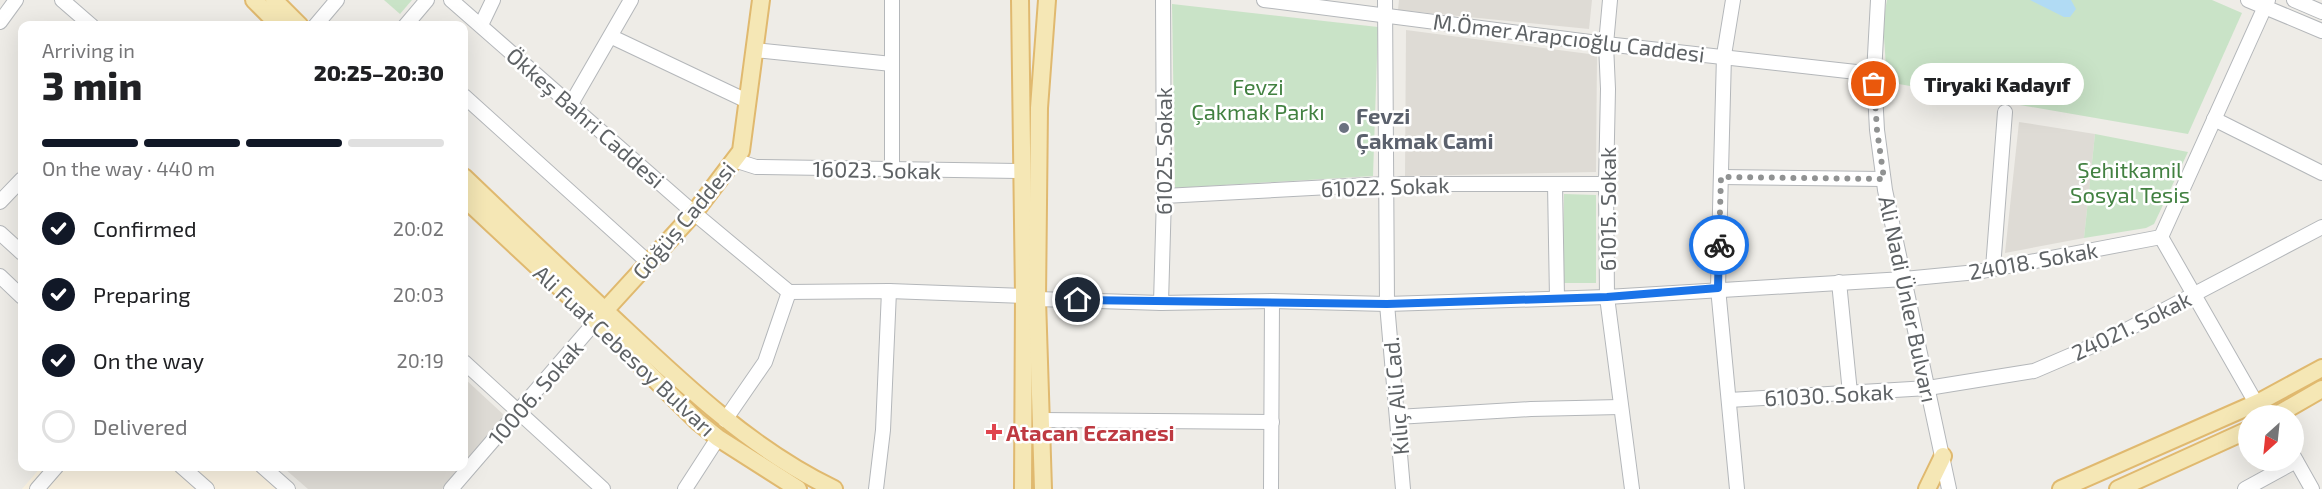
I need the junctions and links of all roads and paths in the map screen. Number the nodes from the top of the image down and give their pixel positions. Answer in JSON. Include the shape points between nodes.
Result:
{"nodes":[{"id":1,"x":16,"y":0,"type":"edge"},
{"id":2,"x":62,"y":0,"type":"edge"},
{"id":3,"x":254,"y":0,"type":"edge"},
{"id":4,"x":274,"y":0,"type":"edge"},
{"id":5,"x":338,"y":0,"type":"edge"},
{"id":6,"x":427,"y":0,"type":"edge"},
{"id":7,"x":451,"y":0,"type":"edge"},
{"id":8,"x":493,"y":0,"type":"edge"},
{"id":9,"x":631,"y":0,"type":"edge"},
{"id":10,"x":761,"y":0,"type":"edge"},
{"id":11,"x":892,"y":0,"type":"edge"},
{"id":12,"x":1020,"y":0,"type":"edge"},
{"id":13,"x":1047,"y":0,"type":"edge"},
{"id":14,"x":1163,"y":0,"type":"edge"},
{"id":15,"x":1264,"y":0,"type":"edge"},
{"id":16,"x":1385,"y":0,"type":"edge"},
{"id":17,"x":1610,"y":0,"type":"edge"},
{"id":18,"x":1733,"y":0,"type":"edge"},
{"id":19,"x":1878,"y":0,"type":"edge"},
{"id":20,"x":2248,"y":0,"type":"edge"},
{"id":21,"x":2294,"y":0,"type":"edge"},
{"id":22,"x":2267,"y":4,"type":"edge"},
{"id":23,"x":2322,"y":12,"type":"edge"},
{"id":24,"x":1384,"y":15,"type":"junction"},
{"id":25,"x":86,"y":21,"type":"edge"},
{"id":26,"x":275,"y":21,"type":"edge"},
{"id":27,"x":295,"y":21,"type":"edge"},
{"id":28,"x":319,"y":21,"type":"edge"},
{"id":29,"x":409,"y":21,"type":"edge"},
{"id":30,"x":0,"y":22,"type":"edge"},
{"id":31,"x":481,"y":25,"type":"junction"},
{"id":32,"x":2322,"y":31,"type":"edge"},
{"id":33,"x":612,"y":37,"type":"junction"},
{"id":34,"x":1606,"y":44,"type":"junction"},
{"id":35,"x":754,"y":50,"type":"junction"},
{"id":36,"x":1724,"y":55,"type":"junction"},
{"id":37,"x":892,"y":64,"type":"junction"},
{"id":38,"x":1874,"y":74,"type":"junction"},
{"id":39,"x":468,"y":100,"type":"edge"},
{"id":40,"x":747,"y":101,"type":"junction"},
{"id":41,"x":571,"y":104,"type":"junction"},
{"id":42,"x":2005,"y":112,"type":"dead end"},
{"id":43,"x":2214,"y":119,"type":"junction"},
{"id":44,"x":734,"y":160,"type":"junction"},
{"id":45,"x":891,"y":169,"type":"junction"},
{"id":46,"x":1022,"y":171,"type":"junction"},
{"id":47,"x":2322,"y":173,"type":"edge"},
{"id":48,"x":1721,"y":177,"type":"junction"},
{"id":49,"x":1884,"y":179,"type":"junction"},
{"id":50,"x":468,"y":181,"type":"edge"},
{"id":51,"x":18,"y":183,"type":"edge"},
{"id":52,"x":1386,"y":184,"type":"junction"},
{"id":53,"x":1555,"y":184,"type":"junction"},
{"id":54,"x":1606,"y":184,"type":"junction"},
{"id":55,"x":1164,"y":196,"type":"junction"},
{"id":56,"x":468,"y":201,"type":"edge"},
{"id":57,"x":0,"y":202,"type":"edge"},
{"id":58,"x":694,"y":213,"type":"junction"},
{"id":59,"x":2322,"y":227,"type":"edge"},
{"id":60,"x":0,"y":233,"type":"edge"},
{"id":61,"x":2161,"y":237,"type":"junction"},
{"id":62,"x":18,"y":249,"type":"edge"},
{"id":63,"x":649,"y":263,"type":"junction"},
{"id":64,"x":1993,"y":268,"type":"junction"},
{"id":65,"x":0,"y":276,"type":"edge"},
{"id":66,"x":1904,"y":279,"type":"junction"},
{"id":67,"x":1839,"y":282,"type":"junction"},
{"id":68,"x":1718,"y":288,"type":"junction"},
{"id":69,"x":888,"y":291,"type":"junction"},
{"id":70,"x":789,"y":292,"type":"junction"},
{"id":71,"x":18,"y":293,"type":"edge"},
{"id":72,"x":2195,"y":295,"type":"junction"},
{"id":73,"x":1607,"y":297,"type":"junction"},
{"id":74,"x":1030,"y":298,"type":"junction"},
{"id":75,"x":1557,"y":298,"type":"junction"},
{"id":76,"x":1272,"y":301,"type":"junction"},
{"id":77,"x":1161,"y":303,"type":"junction"},
{"id":78,"x":1387,"y":304,"type":"junction"},
{"id":79,"x":601,"y":316,"type":"junction"},
{"id":80,"x":468,"y":366,"type":"edge"},
{"id":81,"x":2322,"y":368,"type":"edge"},
{"id":82,"x":1929,"y":388,"type":"junction"},
{"id":83,"x":2322,"y":389,"type":"edge"},
{"id":84,"x":1850,"y":393,"type":"junction"},
{"id":85,"x":1729,"y":400,"type":"junction"},
{"id":86,"x":2256,"y":403,"type":"junction"},
{"id":87,"x":2294,"y":405,"type":"edge"},
{"id":88,"x":1620,"y":407,"type":"junction"},
{"id":89,"x":519,"y":411,"type":"junction"},
{"id":90,"x":1397,"y":417,"type":"junction"},
{"id":91,"x":725,"y":420,"type":"junction"},
{"id":92,"x":1041,"y":420,"type":"junction"},
{"id":93,"x":1272,"y":422,"type":"junction"},
{"id":94,"x":2238,"y":434,"type":"edge"},
{"id":95,"x":718,"y":438,"type":"junction"},
{"id":96,"x":1942,"y":456,"type":"junction"},
{"id":97,"x":53,"y":471,"type":"edge"},
{"id":98,"x":187,"y":471,"type":"edge"},
{"id":99,"x":268,"y":471,"type":"edge"},
{"id":100,"x":2275,"y":471,"type":"edge"},
{"id":101,"x":2302,"y":471,"type":"edge"},
{"id":102,"x":1022,"y":487,"type":"edge"},
{"id":103,"x":2128,"y":487,"type":"edge"},
{"id":104,"x":454,"y":488,"type":"edge"},
{"id":105,"x":1043,"y":488,"type":"edge"},
{"id":106,"x":37,"y":489,"type":"edge"},
{"id":107,"x":207,"y":489,"type":"edge"},
{"id":108,"x":288,"y":489,"type":"edge"},
{"id":109,"x":603,"y":489,"type":"edge"},
{"id":110,"x":685,"y":489,"type":"edge"},
{"id":111,"x":798,"y":489,"type":"edge"},
{"id":112,"x":834,"y":489,"type":"edge"},
{"id":113,"x":876,"y":489,"type":"edge"},
{"id":114,"x":1272,"y":489,"type":"edge"},
{"id":115,"x":1403,"y":489,"type":"edge"},
{"id":116,"x":1632,"y":489,"type":"edge"},
{"id":117,"x":1737,"y":489,"type":"edge"},
{"id":118,"x":1927,"y":489,"type":"edge"},
{"id":119,"x":1949,"y":489,"type":"edge"},
{"id":120,"x":2061,"y":489,"type":"edge"},
{"id":121,"x":2245,"y":489,"type":"edge"},
{"id":122,"x":2312,"y":489,"type":"edge"}],
"edges":[{"from":1,"to":30,"type":"street"},
{"from":2,"to":25,"type":"street"},
{"from":3,"to":26,"type":"main road"},
{"from":4,"to":27,"type":"main road"},
{"from":5,"to":28,"type":"street"},
{"from":6,"to":29,"type":"street"},
{"from":7,"to":31,"type":"street","name":"Ökkeş Bahri Caddesi"},
{"from":8,"to":31,"type":"street"},
{"from":9,"to":33,"type":"street"},
{"from":10,"to":35,"type":"main road","name":"Göğüş Caddesi"},
{"from":11,"to":37,"type":"street"},
{"from":12,"to":46,"type":"main road"},
{"from":13,"to":74,"type":"main road"},
{"from":14,"to":55,"type":"street","name":"61025. Sokak"},
{"from":15,"to":24,"type":"street","name":"M.Ömer Arapcıoğlu Caddesi"},
{"from":16,"to":24,"type":"street","name":"Kılıç Ali Cad."},
{"from":17,"to":34,"type":"street","name":"61015. Sokak"},
{"from":18,"to":36,"type":"street"},
{"from":19,"to":38,"type":"street","name":"Ali Nadi Ünler Bulvarı"},
{"from":20,"to":22,"type":"street"},
{"from":21,"to":23,"type":"street"},
{"from":22,"to":32,"type":"street"},
{"from":22,"to":43,"type":"street"},
{"from":24,"to":34,"type":"street","name":"M.Ömer Arapcıoğlu Caddesi"},
{"from":24,"to":52,"type":"street","name":"Kılıç Ali Cad."},
{"from":31,"to":41,"type":"street","name":"Ökkeş Bahri Caddesi"},
{"from":33,"to":40,"type":"street"},
{"from":33,"to":41,"type":"street"},
{"from":34,"to":36,"type":"street","name":"M.Ömer Arapcıoğlu Caddesi"},
{"from":34,"to":54,"type":"street","name":"61015. Sokak"},
{"from":35,"to":37,"type":"street"},
{"from":35,"to":40,"type":"main road","name":"Göğüş Caddesi"},
{"from":36,"to":38,"type":"street","name":"M.Ömer Arapcıoğlu Caddesi"},
{"from":36,"to":48,"type":"street"},
{"from":37,"to":45,"type":"street"},
{"from":38,"to":49,"type":"street","name":"Ali Nadi Ünler Bulvarı"},
{"from":39,"to":63,"type":"street"},
{"from":40,"to":44,"type":"main road","name":"Göğüş Caddesi","via":[[741,151]]},
{"from":41,"to":58,"type":"street","name":"Ökkeş Bahri Caddesi"},
{"from":42,"to":64,"type":"street"},
{"from":43,"to":47,"type":"street"},
{"from":43,"to":61,"type":"street"},
{"from":44,"to":45,"type":"street","name":"16023. Sokak","via":[[756,167]]},
{"from":44,"to":58,"type":"main road","name":"Göğüş Caddesi"},
{"from":45,"to":46,"type":"street","name":"16023. Sokak"},
{"from":46,"to":74,"type":"main road"},
{"from":48,"to":49,"type":"street"},
{"from":48,"to":68,"type":"street"},
{"from":49,"to":66,"type":"street","name":"Ali Nadi Ünler Bulvarı"},
{"from":50,"to":79,"type":"main road"},
{"from":51,"to":57,"type":"street"},
{"from":52,"to":53,"type":"street","name":"61022. Sokak"},
{"from":52,"to":55,"type":"street","name":"61022. Sokak"},
{"from":52,"to":78,"type":"street","name":"Kılıç Ali Cad."},
{"from":53,"to":54,"type":"street","name":"61022. Sokak"},
{"from":53,"to":75,"type":"street"},
{"from":54,"to":73,"type":"street","name":"61015. Sokak"},
{"from":55,"to":77,"type":"street","name":"61025. Sokak"},
{"from":56,"to":79,"type":"main road","name":"Ali Fuat Cebesoy Bulvarı"},
{"from":58,"to":63,"type":"main road","name":"Göğüş Caddesi"},
{"from":58,"to":70,"type":"street","name":"Ökkeş Bahri Caddesi"},
{"from":59,"to":72,"type":"street","name":"24021. Sokak"},
{"from":60,"to":62,"type":"street"},
{"from":61,"to":64,"type":"street","name":"24018. Sokak"},
{"from":61,"to":72,"type":"street"},
{"from":63,"to":79,"type":"main road","name":"Göğüş Caddesi"},
{"from":64,"to":66,"type":"street","name":"24018. Sokak"},
{"from":65,"to":71,"type":"street"},
{"from":66,"to":67,"type":"street","name":"24018. Sokak"},
{"from":66,"to":82,"type":"street","name":"Ali Nadi Ünler Bulvarı"},
{"from":67,"to":68,"type":"street","name":"24018. Sokak"},
{"from":67,"to":84,"type":"street"},
{"from":68,"to":73,"type":"street","name":"24018. Sokak"},
{"from":68,"to":85,"type":"street"},
{"from":69,"to":70,"type":"street"},
{"from":69,"to":74,"type":"street"},
{"from":69,"to":113,"type":"street","via":[[883,430]]},
{"from":70,"to":91,"type":"street","via":[[765,362]]},
{"from":72,"to":82,"type":"street","name":"24021. Sokak","via":[[2111,338],[2034,371]]},
{"from":72,"to":86,"type":"street"},
{"from":73,"to":75,"type":"street","name":"24018. Sokak"},
{"from":73,"to":88,"type":"street","name":"61015. Sokak"},
{"from":74,"to":77,"type":"street","name":"24018. Sokak"},
{"from":74,"to":92,"type":"main road"},
{"from":74,"to":102,"type":"main road"},
{"from":75,"to":78,"type":"street","name":"24018. Sokak"},
{"from":76,"to":77,"type":"street","name":"24018. Sokak"},
{"from":76,"to":78,"type":"street","name":"24018. Sokak"},
{"from":76,"to":93,"type":"street"},
{"from":78,"to":90,"type":"street","name":"Kılıç Ali Cad."},
{"from":79,"to":89,"type":"street","name":"10006. Sokak"},
{"from":79,"to":91,"type":"main road"},
{"from":79,"to":95,"type":"main road","name":"Ali Fuat Cebesoy Bulvarı","via":[[697,421]]},
{"from":80,"to":89,"type":"street"},
{"from":81,"to":86,"type":"main road"},
{"from":82,"to":84,"type":"street","name":"61030. Sokak"},
{"from":82,"to":96,"type":"street","name":"Ali Nadi Ünler Bulvarı"},
{"from":83,"to":87,"type":"main road"},
{"from":84,"to":85,"type":"street","name":"61030. Sokak"},
{"from":85,"to":117,"type":"street"},
{"from":86,"to":120,"type":"main road"},
{"from":88,"to":90,"type":"street"},
{"from":88,"to":116,"type":"street","name":"61015. Sokak"},
{"from":89,"to":104,"type":"street","name":"10006. Sokak"},
{"from":89,"to":109,"type":"street"},
{"from":90,"to":115,"type":"street","name":"Kılıç Ali Cad."},
{"from":91,"to":112,"type":"main road"},
{"from":92,"to":93,"type":"street"},
{"from":92,"to":105,"type":"main road"},
{"from":93,"to":114,"type":"street"},
{"from":94,"to":103,"type":"main road"},
{"from":95,"to":110,"type":"street"},
{"from":95,"to":111,"type":"main road","name":"Ali Fuat Cebesoy Bulvarı"},
{"from":96,"to":118,"type":"main road"},
{"from":96,"to":119,"type":"street","name":"Ali Nadi Ünler Bulvarı"},
{"from":97,"to":106,"type":"street"},
{"from":98,"to":107,"type":"street"},
{"from":99,"to":108,"type":"street"},
{"from":100,"to":121,"type":"street"},
{"from":101,"to":122,"type":"street"}]}
